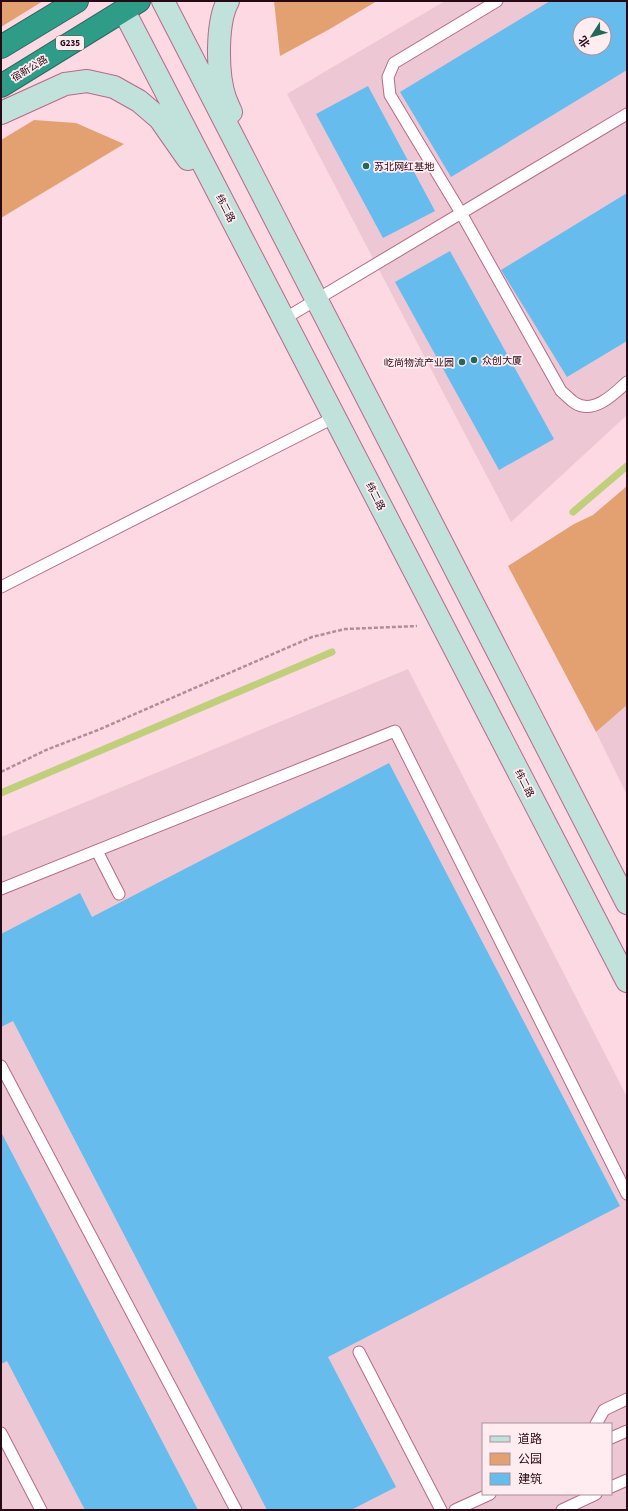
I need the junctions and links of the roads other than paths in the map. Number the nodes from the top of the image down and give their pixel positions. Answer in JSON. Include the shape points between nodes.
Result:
{"nodes":[{"id":1,"x":77,"y":1,"type":"edge"},
{"id":2,"x":163,"y":1,"type":"edge"},
{"id":3,"x":228,"y":1,"type":"edge"},
{"id":4,"x":497,"y":1,"type":"edge"},
{"id":5,"x":131,"y":6,"type":"edge"},
{"id":6,"x":1,"y":47,"type":"edge"},
{"id":7,"x":1,"y":86,"type":"edge"},
{"id":8,"x":1,"y":113,"type":"edge"},
{"id":9,"x":627,"y":114,"type":"edge"},
{"id":10,"x":461,"y":213,"type":"junction"},
{"id":11,"x":234,"y":223,"type":"junction"},
{"id":12,"x":290,"y":248,"type":"junction"},
{"id":13,"x":316,"y":300,"type":"junction"},
{"id":14,"x":284,"y":319,"type":"junction"},
{"id":15,"x":627,"y":382,"type":"edge"},
{"id":16,"x":335,"y":417,"type":"junction"},
{"id":17,"x":1,"y":586,"type":"edge"},
{"id":18,"x":97,"y":851,"type":"junction"},
{"id":19,"x":1,"y":889,"type":"edge"},
{"id":20,"x":119,"y":894,"type":"dead end"},
{"id":21,"x":627,"y":903,"type":"edge"},
{"id":22,"x":627,"y":981,"type":"edge"},
{"id":23,"x":1,"y":1066,"type":"edge"},
{"id":24,"x":627,"y":1194,"type":"edge"},
{"id":25,"x":359,"y":1352,"type":"dead end"},
{"id":26,"x":627,"y":1399,"type":"edge"},
{"id":27,"x":597,"y":1423,"type":"edge"},
{"id":28,"x":627,"y":1430,"type":"edge"},
{"id":29,"x":1,"y":1433,"type":"edge"},
{"id":30,"x":612,"y":1438,"type":"edge"},
{"id":31,"x":627,"y":1480,"type":"edge"},
{"id":32,"x":612,"y":1487,"type":"edge"},
{"id":33,"x":488,"y":1495,"type":"edge"},
{"id":34,"x":594,"y":1495,"type":"edge"},
{"id":35,"x":575,"y":1503,"type":"edge"},
{"id":36,"x":41,"y":1510,"type":"edge"},
{"id":37,"x":236,"y":1510,"type":"edge"},
{"id":38,"x":441,"y":1510,"type":"edge"},
{"id":39,"x":455,"y":1510,"type":"edge"},
{"id":40,"x":562,"y":1510,"type":"edge"}],
"edges":[{"from":1,"to":6,"type":"highway"},
{"from":2,"to":12,"type":"street"},
{"from":3,"to":12,"type":"street","via":[[221,28],[219,62],[225,98]]},
{"from":4,"to":10,"type":"lane","via":[[394,63],[388,77],[390,95]]},
{"from":5,"to":7,"type":"highway","name":"宿新公路","number":"G235"},
{"from":5,"to":11,"type":"street","name":"纬二路"},
{"from":8,"to":11,"type":"street","via":[[64,84],[87,81],[114,87],[139,101],[160,119]]},
{"from":9,"to":10,"type":"lane"},
{"from":10,"to":13,"type":"lane"},
{"from":10,"to":15,"type":"lane","via":[[561,391],[577,404],[591,406],[607,400]]},
{"from":11,"to":14,"type":"street","name":"纬二路"},
{"from":12,"to":13,"type":"street"},
{"from":13,"to":14,"type":"lane"},
{"from":13,"to":21,"type":"street"},
{"from":14,"to":16,"type":"street","name":"纬二路"},
{"from":16,"to":17,"type":"lane"},
{"from":16,"to":22,"type":"street","name":"纬二路"},
{"from":18,"to":19,"type":"lane"},
{"from":18,"to":20,"type":"lane"},
{"from":18,"to":24,"type":"lane","via":[[395,731]]},
{"from":23,"to":37,"type":"lane"},
{"from":25,"to":38,"type":"lane"},
{"from":26,"to":27,"type":"lane","via":[[604,1410]]},
{"from":28,"to":30,"type":"lane"},
{"from":29,"to":36,"type":"lane"},
{"from":31,"to":32,"type":"lane"},
{"from":33,"to":39,"type":"lane"},
{"from":34,"to":35,"type":"lane"},
{"from":35,"to":40,"type":"lane"}]}
